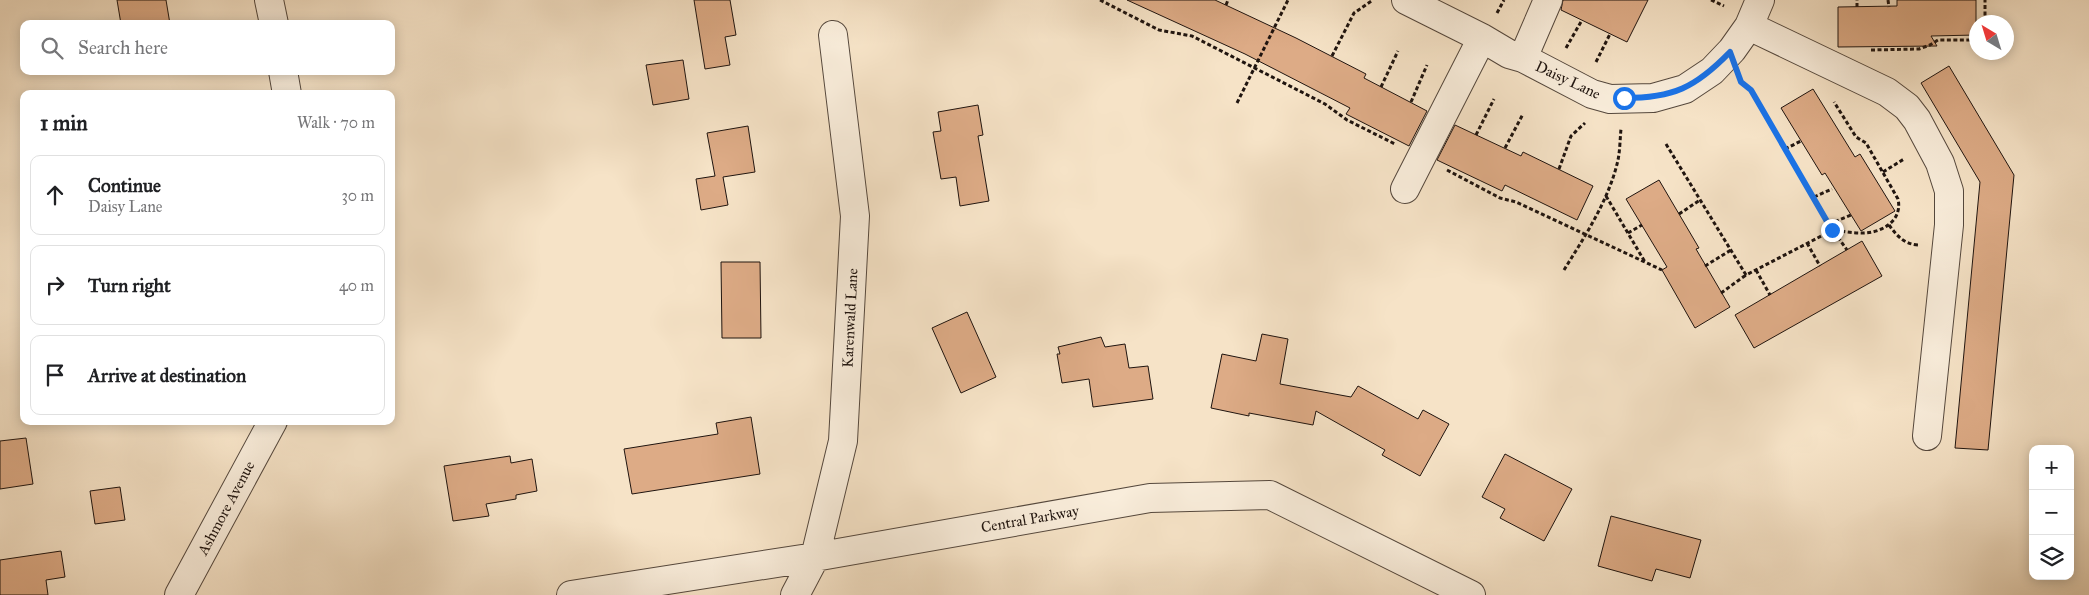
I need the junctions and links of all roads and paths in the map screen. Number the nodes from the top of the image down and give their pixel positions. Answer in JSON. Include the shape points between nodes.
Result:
{"nodes":[{"id":1,"x":269,"y":0,"type":"edge"},
{"id":2,"x":1100,"y":0,"type":"edge"},
{"id":3,"x":1228,"y":0,"type":"edge"},
{"id":4,"x":1288,"y":0,"type":"edge"},
{"id":5,"x":1373,"y":0,"type":"edge"},
{"id":6,"x":1406,"y":0,"type":"edge"},
{"id":7,"x":1504,"y":0,"type":"edge"},
{"id":8,"x":1548,"y":0,"type":"edge"},
{"id":9,"x":1760,"y":0,"type":"edge"},
{"id":10,"x":1857,"y":0,"type":"edge"},
{"id":11,"x":1888,"y":0,"type":"edge"},
{"id":12,"x":1986,"y":0,"type":"edge"},
{"id":13,"x":1226,"y":5,"type":"dead end"},
{"id":14,"x":1857,"y":7,"type":"dead end"},
{"id":15,"x":1889,"y":7,"type":"dead end"},
{"id":16,"x":1497,"y":13,"type":"dead end"},
{"id":17,"x":1985,"y":15,"type":"edge"},
{"id":18,"x":273,"y":20,"type":"edge"},
{"id":19,"x":1582,"y":20,"type":"dead end"},
{"id":20,"x":1749,"y":26,"type":"junction"},
{"id":21,"x":1610,"y":34,"type":"dead end"},
{"id":22,"x":833,"y":35,"type":"dead end"},
{"id":23,"x":1482,"y":38,"type":"junction"},
{"id":24,"x":1969,"y":40,"type":"edge"},
{"id":25,"x":1566,"y":48,"type":"dead end"},
{"id":26,"x":1398,"y":51,"type":"dead end"},
{"id":27,"x":1730,"y":52,"type":"junction"},
{"id":28,"x":1332,"y":56,"type":"dead end"},
{"id":29,"x":1523,"y":58,"type":"junction"},
{"id":30,"x":1596,"y":62,"type":"dead end"},
{"id":31,"x":1831,"y":65,"type":"junction"},
{"id":32,"x":1427,"y":66,"type":"dead end"},
{"id":33,"x":1255,"y":68,"type":"junction"},
{"id":34,"x":284,"y":75,"type":"edge"},
{"id":35,"x":1381,"y":87,"type":"dead end"},
{"id":36,"x":286,"y":90,"type":"edge"},
{"id":37,"x":1494,"y":99,"type":"dead end"},
{"id":38,"x":1617,"y":99,"type":"junction"},
{"id":39,"x":1411,"y":102,"type":"dead end"},
{"id":40,"x":1237,"y":103,"type":"dead end"},
{"id":41,"x":1523,"y":114,"type":"dead end"},
{"id":42,"x":1476,"y":135,"type":"dead end"},
{"id":43,"x":1801,"y":141,"type":"dead end"},
{"id":44,"x":1666,"y":144,"type":"dead end"},
{"id":45,"x":1505,"y":148,"type":"dead end"},
{"id":46,"x":1786,"y":150,"type":"junction"},
{"id":47,"x":1421,"y":156,"type":"junction"},
{"id":48,"x":1559,"y":169,"type":"dead end"},
{"id":49,"x":1405,"y":189,"type":"dead end"},
{"id":50,"x":1832,"y":189,"type":"dead end"},
{"id":51,"x":1606,"y":195,"type":"junction"},
{"id":52,"x":1814,"y":197,"type":"junction"},
{"id":53,"x":1700,"y":200,"type":"junction"},
{"id":54,"x":1680,"y":214,"type":"dead end"},
{"id":55,"x":1851,"y":215,"type":"dead end"},
{"id":56,"x":1829,"y":224,"type":"junction"},
{"id":57,"x":1642,"y":225,"type":"dead end"},
{"id":58,"x":1832,"y":230,"type":"junction"},
{"id":59,"x":1628,"y":233,"type":"junction"},
{"id":60,"x":1586,"y":235,"type":"junction"},
{"id":61,"x":1807,"y":243,"type":"junction"},
{"id":62,"x":1731,"y":250,"type":"junction"},
{"id":63,"x":1847,"y":250,"type":"dead end"},
{"id":64,"x":1645,"y":262,"type":"junction"},
{"id":65,"x":1705,"y":266,"type":"dead end"},
{"id":66,"x":1820,"y":266,"type":"dead end"},
{"id":67,"x":1564,"y":270,"type":"dead end"},
{"id":68,"x":1662,"y":270,"type":"dead end"},
{"id":69,"x":1756,"y":270,"type":"junction"},
{"id":70,"x":1746,"y":275,"type":"junction"},
{"id":71,"x":1721,"y":293,"type":"dead end"},
{"id":72,"x":1770,"y":295,"type":"dead end"},
{"id":73,"x":270,"y":425,"type":"edge"},
{"id":74,"x":1927,"y":436,"type":"dead end"},
{"id":75,"x":815,"y":557,"type":"junction"},
{"id":76,"x":179,"y":595,"type":"edge"},
{"id":77,"x":571,"y":595,"type":"edge"},
{"id":78,"x":795,"y":595,"type":"edge"},
{"id":79,"x":1470,"y":595,"type":"edge"}],
"edges":[{"from":1,"to":18,"type":"street"},
{"from":2,"to":33,"type":"path","via":[[1159,30],[1192,36]]},
{"from":3,"to":13,"type":"path"},
{"from":4,"to":33,"type":"path"},
{"from":5,"to":28,"type":"path","via":[[1354,13]]},
{"from":6,"to":23,"type":"street","name":"Daisy Lane"},
{"from":7,"to":16,"type":"path"},
{"from":8,"to":29,"type":"street"},
{"from":9,"to":20,"type":"street","name":"Daisy Lane"},
{"from":10,"to":14,"type":"path"},
{"from":11,"to":15,"type":"path"},
{"from":12,"to":17,"type":"path"},
{"from":19,"to":25,"type":"path"},
{"from":20,"to":27,"type":"street","name":"Daisy Lane"},
{"from":20,"to":31,"type":"street"},
{"from":21,"to":30,"type":"path"},
{"from":22,"to":75,"type":"street","name":"Karenwald Lane","via":[[855,216],[843,441]]},
{"from":23,"to":29,"type":"street","name":"Daisy Lane","via":[[1509,54]]},
{"from":23,"to":47,"type":"street"},
{"from":24,"to":31,"type":"path","via":[[1938,40],[1919,49],[1848,50]]},
{"from":26,"to":35,"type":"path"},
{"from":27,"to":38,"type":"street","name":"Daisy Lane","via":[[1712,71],[1685,89],[1653,98]]},
{"from":27,"to":46,"type":"path","via":[[1741,82],[1751,90]]},
{"from":29,"to":38,"type":"street","name":"Daisy Lane","via":[[1592,94]]},
{"from":31,"to":58,"type":"path","via":[[1822,80],[1851,129],[1866,143],[1896,194],[1900,207],[1894,221],[1877,230],[1862,234]]},
{"from":31,"to":74,"type":"street","via":[[1887,92],[1907,107],[1927,136],[1949,191],[1947,249]]},
{"from":32,"to":39,"type":"path"},
{"from":33,"to":40,"type":"path"},
{"from":33,"to":47,"type":"path","via":[[1325,104],[1347,120]]},
{"from":34,"to":36,"type":"street"},
{"from":37,"to":42,"type":"path"},
{"from":38,"to":48,"type":"path","via":[[1571,136]]},
{"from":38,"to":51,"type":"path","via":[[1618,160]]},
{"from":41,"to":45,"type":"path"},
{"from":43,"to":46,"type":"path"},
{"from":44,"to":53,"type":"path"},
{"from":46,"to":52,"type":"path"},
{"from":47,"to":49,"type":"street"},
{"from":47,"to":60,"type":"path","via":[[1500,198],[1516,202]]},
{"from":50,"to":52,"type":"path"},
{"from":51,"to":59,"type":"path"},
{"from":51,"to":60,"type":"path"},
{"from":52,"to":56,"type":"path"},
{"from":53,"to":54,"type":"path"},
{"from":53,"to":62,"type":"path"},
{"from":55,"to":56,"type":"path"},
{"from":56,"to":58,"type":"path"},
{"from":57,"to":59,"type":"path"},
{"from":58,"to":61,"type":"path"},
{"from":58,"to":63,"type":"path"},
{"from":59,"to":64,"type":"path"},
{"from":60,"to":64,"type":"path"},
{"from":60,"to":67,"type":"path"},
{"from":61,"to":66,"type":"path"},
{"from":61,"to":69,"type":"path"},
{"from":62,"to":65,"type":"path"},
{"from":62,"to":70,"type":"path"},
{"from":64,"to":68,"type":"path"},
{"from":69,"to":70,"type":"path"},
{"from":69,"to":72,"type":"path"},
{"from":70,"to":71,"type":"path"},
{"from":73,"to":76,"type":"street","name":"Ashmore Avenue"},
{"from":75,"to":77,"type":"street","name":"Central Parkway"},
{"from":75,"to":78,"type":"street","name":"Karenwald Lane"},
{"from":75,"to":79,"type":"street","name":"Central Parkway","via":[[1150,498],[1270,494]]}]}
